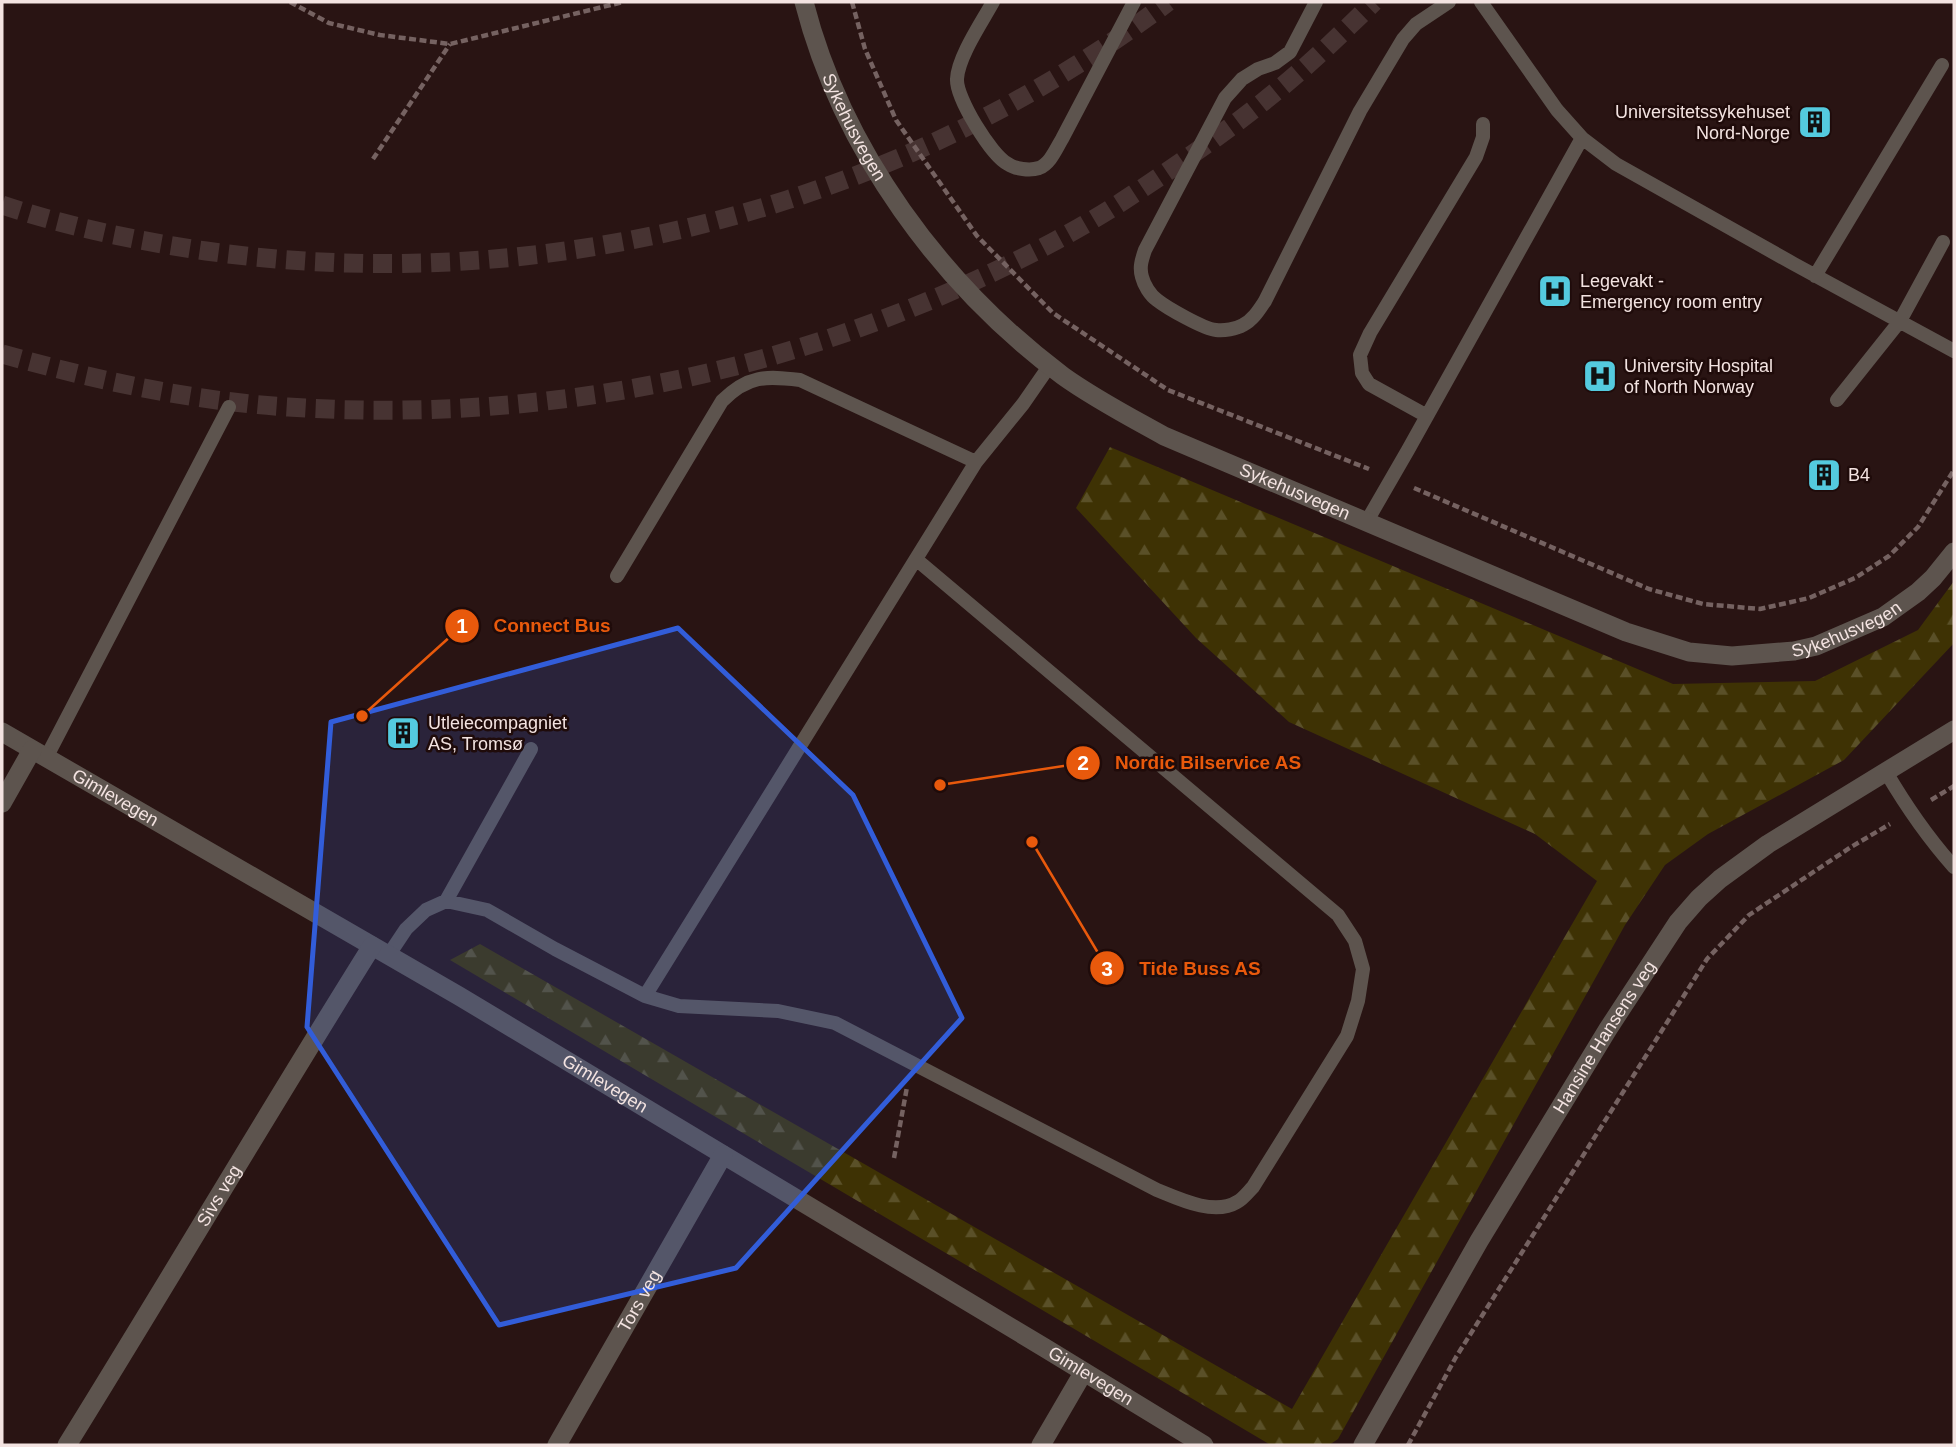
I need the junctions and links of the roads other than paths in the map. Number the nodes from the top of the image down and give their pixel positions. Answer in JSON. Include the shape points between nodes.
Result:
{"nodes":[{"id":1,"x":804,"y":2,"type":"edge"},
{"id":2,"x":993,"y":2,"type":"edge"},
{"id":3,"x":1134,"y":2,"type":"edge"},
{"id":4,"x":1316,"y":2,"type":"edge"},
{"id":5,"x":1448,"y":2,"type":"edge"},
{"id":6,"x":1481,"y":2,"type":"edge"},
{"id":7,"x":1942,"y":65,"type":"dead end"},
{"id":8,"x":1483,"y":124,"type":"dead end"},
{"id":9,"x":1582,"y":138,"type":"junction"},
{"id":10,"x":1944,"y":242,"type":"dead end"},
{"id":11,"x":1815,"y":276,"type":"junction"},
{"id":12,"x":1900,"y":321,"type":"junction"},
{"id":13,"x":1954,"y":351,"type":"edge"},
{"id":14,"x":1050,"y":365,"type":"junction"},
{"id":15,"x":1837,"y":400,"type":"dead end"},
{"id":16,"x":229,"y":407,"type":"dead end"},
{"id":17,"x":1427,"y":416,"type":"junction"},
{"id":18,"x":976,"y":462,"type":"junction"},
{"id":19,"x":1367,"y":521,"type":"junction"},
{"id":20,"x":1954,"y":552,"type":"edge"},
{"id":21,"x":917,"y":560,"type":"junction"},
{"id":22,"x":617,"y":576,"type":"dead end"},
{"id":23,"x":1954,"y":730,"type":"edge"},
{"id":24,"x":2,"y":732,"type":"edge"},
{"id":25,"x":531,"y":749,"type":"dead end"},
{"id":26,"x":39,"y":754,"type":"junction"},
{"id":27,"x":1886,"y":772,"type":"junction"},
{"id":28,"x":2,"y":803,"type":"edge"},
{"id":29,"x":1954,"y":867,"type":"edge"},
{"id":30,"x":446,"y":901,"type":"junction"},
{"id":31,"x":380,"y":951,"type":"junction"},
{"id":32,"x":645,"y":996,"type":"junction"},
{"id":33,"x":723,"y":1155,"type":"junction"},
{"id":34,"x":1083,"y":1373,"type":"junction"},
{"id":35,"x":67,"y":1445,"type":"edge"},
{"id":36,"x":557,"y":1445,"type":"edge"},
{"id":37,"x":1041,"y":1445,"type":"edge"},
{"id":38,"x":1204,"y":1445,"type":"edge"},
{"id":39,"x":1363,"y":1445,"type":"edge"}],
"edges":[{"from":1,"to":14,"type":"street","name":"Sykehusvegen","via":[[839,102],[912,224],[960,282],[1010,333]]},
{"from":2,"to":3,"type":"lane","via":[[960,64],[956,81],[961,99],[996,155],[1006,164],[1028,169],[1049,161]]},
{"from":4,"to":5,"type":"lane","via":[[1290,52],[1242,79],[1225,98],[1145,250],[1140,265],[1148,289],[1156,299],[1206,328],[1229,329],[1253,318],[1360,111],[1403,39]]},
{"from":6,"to":9,"type":"lane"},
{"from":7,"to":11,"type":"lane"},
{"from":8,"to":17,"type":"lane","via":[[1476,157],[1360,355],[1369,384]]},
{"from":9,"to":11,"type":"lane","via":[[1616,164]]},
{"from":9,"to":17,"type":"lane"},
{"from":10,"to":12,"type":"lane"},
{"from":11,"to":12,"type":"lane"},
{"from":12,"to":13,"type":"lane"},
{"from":12,"to":15,"type":"lane"},
{"from":14,"to":18,"type":"lane"},
{"from":14,"to":19,"type":"street","name":"Sykehusvegen","via":[[1109,406],[1164,436]]},
{"from":16,"to":26,"type":"lane"},
{"from":17,"to":19,"type":"lane"},
{"from":18,"to":21,"type":"lane"},
{"from":18,"to":22,"type":"lane","via":[[800,380],[771,377],[750,381],[722,401]]},
{"from":19,"to":20,"type":"street","name":"Sykehusvegen","via":[[1626,632],[1689,652],[1732,656],[1794,651],[1851,632],[1918,592]]},
{"from":21,"to":32,"type":"lane"},
{"from":21,"to":32,"type":"lane","via":[[1338,915],[1355,941],[1363,969],[1348,1036],[1253,1187],[1236,1203],[1214,1208],[1157,1191],[835,1023],[778,1011],[679,1006]]},
{"from":23,"to":27,"type":"street","name":"Hansine Hansens veg"},
{"from":24,"to":26,"type":"street","name":"Gimlevegen"},
{"from":25,"to":30,"type":"lane"},
{"from":26,"to":28,"type":"street"},
{"from":26,"to":31,"type":"street","name":"Gimlevegen"},
{"from":27,"to":29,"type":"lane","via":[[1910,813]]},
{"from":27,"to":39,"type":"street","name":"Hansine Hansens veg","via":[[1768,844],[1720,879],[1678,922],[1486,1230]]},
{"from":30,"to":31,"type":"lane","via":[[426,910]]},
{"from":30,"to":32,"type":"lane","via":[[487,910]]},
{"from":31,"to":33,"type":"street","name":"Gimlevegen"},
{"from":31,"to":35,"type":"street","name":"Sivs veg","via":[[274,1103]]},
{"from":33,"to":34,"type":"street","name":"Gimlevegen"},
{"from":33,"to":36,"type":"street","name":"Tors veg"},
{"from":34,"to":37,"type":"street"},
{"from":34,"to":38,"type":"street","name":"Gimlevegen"}]}
